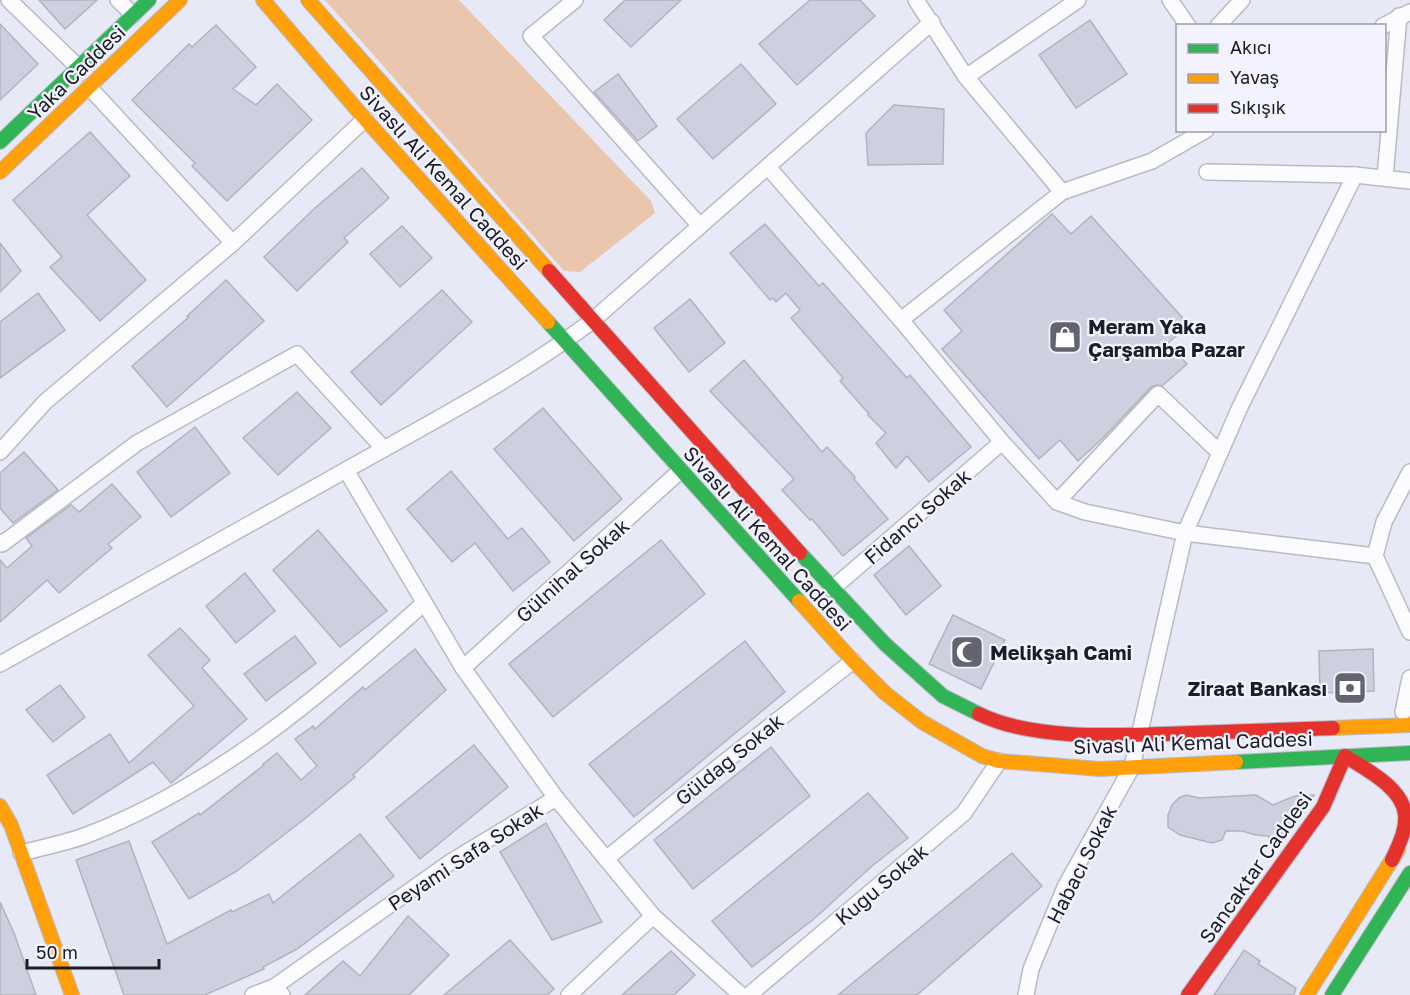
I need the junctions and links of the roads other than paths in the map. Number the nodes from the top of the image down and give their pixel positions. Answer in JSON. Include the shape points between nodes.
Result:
{"nodes":[{"id":1,"x":9,"y":0,"type":"edge"},
{"id":2,"x":118,"y":0,"type":"edge"},
{"id":3,"x":148,"y":0,"type":"edge"},
{"id":4,"x":180,"y":0,"type":"edge"},
{"id":5,"x":263,"y":0,"type":"edge"},
{"id":6,"x":308,"y":0,"type":"edge"},
{"id":7,"x":575,"y":0,"type":"edge"},
{"id":8,"x":916,"y":0,"type":"edge"},
{"id":9,"x":1078,"y":0,"type":"edge"},
{"id":10,"x":1170,"y":0,"type":"edge"},
{"id":11,"x":1242,"y":0,"type":"edge"},
{"id":12,"x":1404,"y":14,"type":"edge"},
{"id":13,"x":133,"y":15,"type":"junction"},
{"id":14,"x":932,"y":22,"type":"junction"},
{"id":15,"x":1187,"y":24,"type":"edge"},
{"id":16,"x":1220,"y":24,"type":"edge"},
{"id":17,"x":1386,"y":24,"type":"edge"},
{"id":18,"x":79,"y":68,"type":"junction"},
{"id":19,"x":966,"y":77,"type":"junction"},
{"id":20,"x":89,"y":87,"type":"junction"},
{"id":21,"x":365,"y":119,"type":"junction"},
{"id":22,"x":1203,"y":132,"type":"edge"},
{"id":23,"x":0,"y":142,"type":"edge"},
{"id":24,"x":768,"y":167,"type":"junction"},
{"id":25,"x":0,"y":172,"type":"edge"},
{"id":26,"x":1207,"y":172,"type":"dead end"},
{"id":27,"x":1355,"y":175,"type":"junction"},
{"id":28,"x":1385,"y":177,"type":"junction"},
{"id":29,"x":1410,"y":181,"type":"edge"},
{"id":30,"x":1062,"y":192,"type":"junction"},
{"id":31,"x":700,"y":226,"type":"junction"},
{"id":32,"x":233,"y":243,"type":"junction"},
{"id":33,"x":901,"y":320,"type":"junction"},
{"id":34,"x":592,"y":321,"type":"junction"},
{"id":35,"x":565,"y":341,"type":"junction"},
{"id":36,"x":1002,"y":442,"type":"junction"},
{"id":37,"x":1,"y":449,"type":"edge"},
{"id":38,"x":384,"y":449,"type":"junction"},
{"id":39,"x":1220,"y":453,"type":"junction"},
{"id":40,"x":346,"y":471,"type":"junction"},
{"id":41,"x":680,"y":471,"type":"junction"},
{"id":42,"x":1410,"y":472,"type":"edge"},
{"id":43,"x":1057,"y":502,"type":"junction"},
{"id":44,"x":1185,"y":533,"type":"junction"},
{"id":45,"x":0,"y":542,"type":"edge"},
{"id":46,"x":1375,"y":556,"type":"junction"},
{"id":47,"x":832,"y":589,"type":"junction"},
{"id":48,"x":423,"y":604,"type":"junction"},
{"id":49,"x":1410,"y":632,"type":"edge"},
{"id":50,"x":853,"y":661,"type":"junction"},
{"id":51,"x":0,"y":664,"type":"edge"},
{"id":52,"x":463,"y":668,"type":"junction"},
{"id":53,"x":1410,"y":678,"type":"edge"},
{"id":54,"x":1408,"y":715,"type":"edge"},
{"id":55,"x":1139,"y":735,"type":"junction"},
{"id":56,"x":1410,"y":753,"type":"edge"},
{"id":57,"x":1345,"y":756,"type":"junction"},
{"id":58,"x":999,"y":761,"type":"junction"},
{"id":59,"x":1132,"y":767,"type":"junction"},
{"id":60,"x":556,"y":798,"type":"junction"},
{"id":61,"x":1,"y":810,"type":"edge"},
{"id":62,"x":1410,"y":831,"type":"edge"},
{"id":63,"x":21,"y":853,"type":"junction"},
{"id":64,"x":606,"y":859,"type":"junction"},
{"id":65,"x":1392,"y":860,"type":"junction"},
{"id":66,"x":1410,"y":873,"type":"edge"},
{"id":67,"x":653,"y":916,"type":"junction"},
{"id":68,"x":278,"y":991,"type":"edge"},
{"id":69,"x":72,"y":995,"type":"edge"},
{"id":70,"x":253,"y":995,"type":"edge"},
{"id":71,"x":569,"y":995,"type":"edge"},
{"id":72,"x":741,"y":995,"type":"edge"},
{"id":73,"x":749,"y":995,"type":"edge"},
{"id":74,"x":1026,"y":995,"type":"edge"},
{"id":75,"x":1188,"y":995,"type":"edge"},
{"id":76,"x":1307,"y":995,"type":"edge"},
{"id":77,"x":1332,"y":995,"type":"edge"}],
"edges":[{"from":1,"to":18,"type":"street"},
{"from":2,"to":13,"type":"street"},
{"from":3,"to":13,"type":"main road","name":"Yaka Caddesi"},
{"from":4,"to":20,"type":"main road","name":"Yaka Caddesi"},
{"from":5,"to":21,"type":"main road","name":"Sivaslı Ali Kemal Caddesi"},
{"from":6,"to":34,"type":"main road","name":"Sivaslı Ali Kemal Caddesi"},
{"from":7,"to":31,"type":"street","via":[[531,36]]},
{"from":8,"to":14,"type":"street"},
{"from":9,"to":19,"type":"street"},
{"from":10,"to":15,"type":"street"},
{"from":11,"to":16,"type":"street"},
{"from":12,"to":17,"type":"street"},
{"from":12,"to":28,"type":"street"},
{"from":13,"to":18,"type":"main road","name":"Yaka Caddesi"},
{"from":14,"to":19,"type":"street"},
{"from":14,"to":24,"type":"street"},
{"from":18,"to":23,"type":"main road","name":"Yaka Caddesi"},
{"from":19,"to":30,"type":"street"},
{"from":20,"to":25,"type":"main road","name":"Yaka Caddesi"},
{"from":20,"to":32,"type":"street"},
{"from":21,"to":32,"type":"street"},
{"from":21,"to":35,"type":"main road","name":"Sivaslı Ali Kemal Caddesi"},
{"from":22,"to":30,"type":"street","via":[[1152,161]]},
{"from":24,"to":31,"type":"street"},
{"from":24,"to":33,"type":"street"},
{"from":26,"to":27,"type":"street"},
{"from":27,"to":28,"type":"street"},
{"from":27,"to":39,"type":"street","name":"Habacı Sokak"},
{"from":28,"to":29,"type":"street"},
{"from":30,"to":33,"type":"street"},
{"from":31,"to":34,"type":"street"},
{"from":32,"to":37,"type":"street","via":[[45,402]]},
{"from":33,"to":36,"type":"street"},
{"from":34,"to":35,"type":"street"},
{"from":34,"to":47,"type":"main road","name":"Sivaslı Ali Kemal Caddesi"},
{"from":35,"to":38,"type":"street"},
{"from":35,"to":41,"type":"main road","name":"Sivaslı Ali Kemal Caddesi"},
{"from":36,"to":43,"type":"street"},
{"from":36,"to":47,"type":"street","name":"Fidancı Sokak"},
{"from":38,"to":40,"type":"street"},
{"from":38,"to":45,"type":"street","via":[[297,354],[137,443]]},
{"from":39,"to":43,"type":"street","via":[[1158,394]]},
{"from":39,"to":44,"type":"street","name":"Habacı Sokak"},
{"from":40,"to":48,"type":"street"},
{"from":40,"to":51,"type":"street"},
{"from":41,"to":50,"type":"main road","name":"Sivaslı Ali Kemal Caddesi"},
{"from":41,"to":52,"type":"street","name":"Gülnihal Sokak"},
{"from":42,"to":46,"type":"street","via":[[1384,522]]},
{"from":43,"to":44,"type":"street","via":[[1085,512]]},
{"from":44,"to":46,"type":"street"},
{"from":44,"to":55,"type":"street","name":"Habacı Sokak"},
{"from":46,"to":49,"type":"street"},
{"from":47,"to":55,"type":"main road","name":"Sivaslı Ali Kemal Caddesi","via":[[943,696],[997,723],[1054,733]]},
{"from":48,"to":52,"type":"street"},
{"from":48,"to":63,"type":"street","via":[[363,658],[265,735],[173,796],[86,836]]},
{"from":50,"to":58,"type":"main road","name":"Sivaslı Ali Kemal Caddesi","via":[[922,722],[982,756]]},
{"from":50,"to":64,"type":"street","name":"Güldağ Sokak"},
{"from":52,"to":60,"type":"street"},
{"from":53,"to":54,"type":"street"},
{"from":54,"to":55,"type":"main road","name":"Sivaslı Ali Kemal Caddesi","via":[[1357,726]]},
{"from":55,"to":59,"type":"street","name":"Habacı Sokak"},
{"from":56,"to":57,"type":"main road","name":"Sivaslı Ali Kemal Caddesi"},
{"from":57,"to":59,"type":"main road","name":"Sivaslı Ali Kemal Caddesi"},
{"from":57,"to":65,"type":"main road","via":[[1394,793],[1405,813]]},
{"from":57,"to":75,"type":"main road","name":"Sancaktar Caddesi","via":[[1323,807]]},
{"from":58,"to":59,"type":"main road","name":"Sivaslı Ali Kemal Caddesi","via":[[1100,769]]},
{"from":58,"to":73,"type":"street","name":"Kuğu Sokak","via":[[964,813]]},
{"from":59,"to":74,"type":"street","name":"Habacı Sokak","via":[[1065,887],[1031,969]]},
{"from":60,"to":64,"type":"street","name":"Peyami Safa Sokak"},
{"from":60,"to":68,"type":"street","name":"Peyami Safa Sokak","via":[[449,863]]},
{"from":61,"to":63,"type":"main road"},
{"from":62,"to":65,"type":"main road"},
{"from":63,"to":69,"type":"main road"},
{"from":64,"to":67,"type":"street","name":"Peyami Safa Sokak"},
{"from":65,"to":76,"type":"main road"},
{"from":66,"to":77,"type":"main road"},
{"from":67,"to":71,"type":"street"},
{"from":67,"to":72,"type":"street","name":"Peyami Safa Sokak"},
{"from":68,"to":70,"type":"street","name":"Peyami Safa Sokak"}]}
